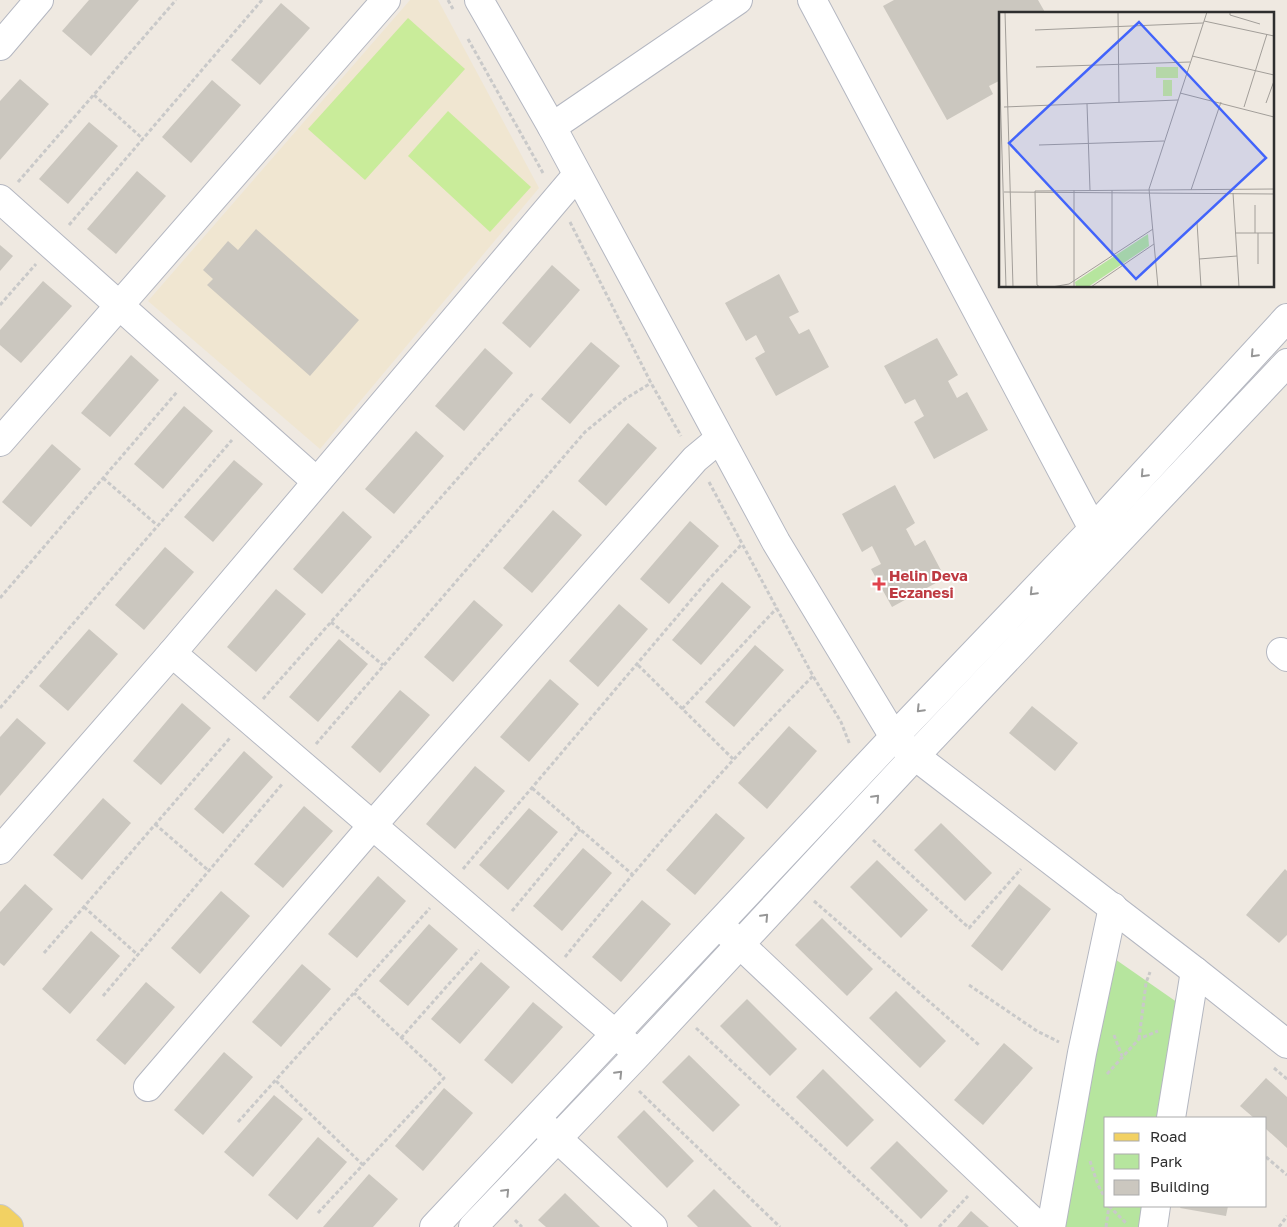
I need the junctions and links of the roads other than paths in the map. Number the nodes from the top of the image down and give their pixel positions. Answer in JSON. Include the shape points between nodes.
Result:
{"nodes":[{"id":1,"x":39,"y":0,"type":"edge"},
{"id":2,"x":386,"y":0,"type":"edge"},
{"id":3,"x":479,"y":0,"type":"edge"},
{"id":4,"x":738,"y":0,"type":"edge"},
{"id":5,"x":812,"y":0,"type":"edge"},
{"id":6,"x":0,"y":46,"type":"edge"},
{"id":7,"x":552,"y":127,"type":"junction"},
{"id":8,"x":577,"y":175,"type":"junction"},
{"id":9,"x":1,"y":200,"type":"edge"},
{"id":10,"x":120,"y":304,"type":"junction"},
{"id":11,"x":1287,"y":318,"type":"edge"},
{"id":12,"x":1287,"y":363,"type":"edge"},
{"id":13,"x":719,"y":439,"type":"junction"},
{"id":14,"x":0,"y":442,"type":"edge"},
{"id":15,"x":316,"y":481,"type":"junction"},
{"id":16,"x":1094,"y":529,"type":"junction"},
{"id":17,"x":172,"y":653,"type":"junction"},
{"id":18,"x":894,"y":737,"type":"junction"},
{"id":19,"x":914,"y":756,"type":"junction"},
{"id":20,"x":372,"y":826,"type":"junction"},
{"id":21,"x":0,"y":850,"type":"edge"},
{"id":22,"x":1113,"y":907,"type":"junction"},
{"id":23,"x":718,"y":925,"type":"junction"},
{"id":24,"x":740,"y":944,"type":"junction"},
{"id":25,"x":1195,"y":971,"type":"junction"},
{"id":26,"x":614,"y":1034,"type":"junction"},
{"id":27,"x":1287,"y":1044,"type":"edge"},
{"id":28,"x":638,"y":1054,"type":"junction"},
{"id":29,"x":148,"y":1087,"type":"dead end"},
{"id":30,"x":1171,"y":1117,"type":"edge"},
{"id":31,"x":536,"y":1118,"type":"junction"},
{"id":32,"x":558,"y":1138,"type":"junction"},
{"id":33,"x":1156,"y":1207,"type":"edge"},
{"id":34,"x":0,"y":1219,"type":"edge"},
{"id":35,"x":9,"y":1227,"type":"edge"},
{"id":36,"x":434,"y":1227,"type":"edge"},
{"id":37,"x":472,"y":1227,"type":"edge"},
{"id":38,"x":652,"y":1227,"type":"edge"},
{"id":39,"x":1039,"y":1227,"type":"edge"},
{"id":40,"x":1051,"y":1227,"type":"edge"},
{"id":41,"x":1153,"y":1227,"type":"edge"}],
"edges":[{"from":1,"to":6,"type":"street"},
{"from":2,"to":10,"type":"street"},
{"from":3,"to":7,"type":"street"},
{"from":4,"to":7,"type":"street"},
{"from":5,"to":16,"type":"street"},
{"from":7,"to":8,"type":"street"},
{"from":8,"to":13,"type":"street"},
{"from":8,"to":15,"type":"street"},
{"from":9,"to":10,"type":"street"},
{"from":10,"to":14,"type":"street"},
{"from":10,"to":15,"type":"street"},
{"from":11,"to":16,"type":"street","one_way":true},
{"from":12,"to":19,"type":"street"},
{"from":13,"to":18,"type":"street","via":[[776,542]]},
{"from":13,"to":20,"type":"street","via":[[695,459]]},
{"from":15,"to":17,"type":"street"},
{"from":16,"to":18,"type":"street","one_way":true},
{"from":17,"to":20,"type":"street"},
{"from":17,"to":21,"type":"street"},
{"from":18,"to":19,"type":"street"},
{"from":18,"to":23,"type":"street"},
{"from":19,"to":22,"type":"street"},
{"from":24,"to":19,"type":"street","one_way":true},
{"from":20,"to":26,"type":"street"},
{"from":20,"to":29,"type":"street"},
{"from":22,"to":25,"type":"street"},
{"from":22,"to":40,"type":"street","via":[[1082,1053]]},
{"from":23,"to":24,"type":"street"},
{"from":23,"to":26,"type":"street"},
{"from":24,"to":28,"type":"street"},
{"from":24,"to":39,"type":"street"},
{"from":25,"to":27,"type":"street"},
{"from":25,"to":30,"type":"street"},
{"from":26,"to":28,"type":"street"},
{"from":26,"to":31,"type":"street"},
{"from":32,"to":28,"type":"street","one_way":true},
{"from":31,"to":32,"type":"street"},
{"from":31,"to":36,"type":"street"},
{"from":37,"to":32,"type":"street","one_way":true},
{"from":32,"to":38,"type":"street"},
{"from":33,"to":41,"type":"street"},
{"from":34,"to":35,"type":"main road"}]}
